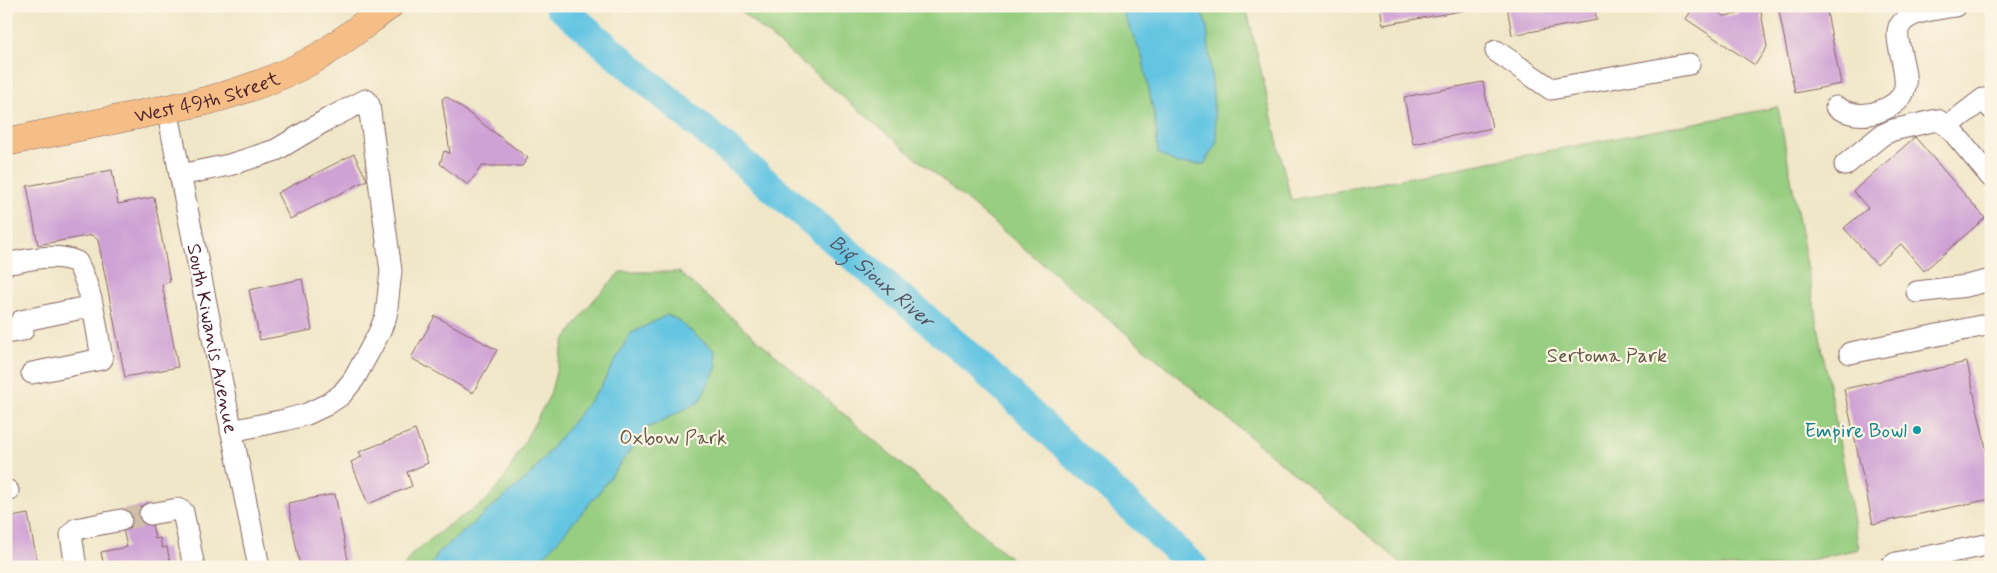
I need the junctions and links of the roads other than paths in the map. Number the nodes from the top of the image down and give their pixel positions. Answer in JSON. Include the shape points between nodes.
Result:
{"nodes":[{"id":1,"x":389,"y":6,"type":"edge"},
{"id":2,"x":1955,"y":6,"type":"edge"},
{"id":3,"x":1496,"y":51,"type":"dead end"},
{"id":4,"x":1689,"y":64,"type":"dead end"},
{"id":5,"x":1836,"y":107,"type":"dead end"},
{"id":6,"x":1991,"y":108,"type":"edge"},
{"id":7,"x":167,"y":109,"type":"junction"},
{"id":8,"x":1948,"y":126,"type":"junction"},
{"id":9,"x":6,"y":142,"type":"edge"},
{"id":10,"x":1845,"y":165,"type":"dead end"},
{"id":11,"x":180,"y":174,"type":"junction"},
{"id":12,"x":1991,"y":177,"type":"edge"},
{"id":13,"x":10,"y":263,"type":"dead end"},
{"id":14,"x":1991,"y":280,"type":"edge"},
{"id":15,"x":1917,"y":292,"type":"dead end"},
{"id":16,"x":92,"y":306,"type":"junction"},
{"id":17,"x":1991,"y":324,"type":"edge"},
{"id":18,"x":17,"y":328,"type":"edge"},
{"id":19,"x":1850,"y":353,"type":"dead end"},
{"id":20,"x":32,"y":372,"type":"dead end"},
{"id":21,"x":231,"y":431,"type":"junction"},
{"id":22,"x":150,"y":514,"type":"tunnel mouth"},
{"id":23,"x":121,"y":520,"type":"tunnel mouth"},
{"id":24,"x":1991,"y":544,"type":"edge"},
{"id":25,"x":76,"y":567,"type":"edge"},
{"id":26,"x":194,"y":567,"type":"edge"},
{"id":27,"x":259,"y":567,"type":"edge"},
{"id":28,"x":1890,"y":567,"type":"edge"}],
"edges":[{"from":1,"to":7,"type":"main road","name":"West 49th Street","via":[[323,54],[292,70],[237,93]]},
{"from":2,"to":5,"type":"street","via":[[1911,16],[1899,28],[1898,40],[1906,82],[1899,102],[1876,113],[1856,115]]},
{"from":3,"to":4,"type":"street","via":[[1551,89]]},
{"from":6,"to":8,"type":"street","via":[[1983,99]]},
{"from":7,"to":9,"type":"main road","name":"West 49th Street"},
{"from":7,"to":11,"type":"street","name":"South Kiwanis Avenue"},
{"from":8,"to":10,"type":"street","via":[[1937,120],[1893,130]]},
{"from":8,"to":12,"type":"street"},
{"from":11,"to":21,"type":"street","name":"South Kiwanis Avenue"},
{"from":11,"to":21,"type":"street","via":[[229,165],[276,150],[366,100],[370,105],[391,271],[386,316],[379,333],[354,379],[341,395],[326,405],[307,414]]},
{"from":13,"to":16,"type":"street","via":[[50,257],[64,257],[77,262],[86,280]]},
{"from":14,"to":15,"type":"street"},
{"from":16,"to":18,"type":"street"},
{"from":16,"to":20,"type":"street","via":[[102,359]]},
{"from":17,"to":19,"type":"street"},
{"from":21,"to":27,"type":"street","name":"South Kiwanis Avenue"},
{"from":22,"to":26,"type":"street","via":[[178,509],[182,512]]},
{"from":23,"to":25,"type":"street","via":[[76,529],[71,535]]},
{"from":24,"to":28,"type":"street","via":[[1896,563]]}]}
